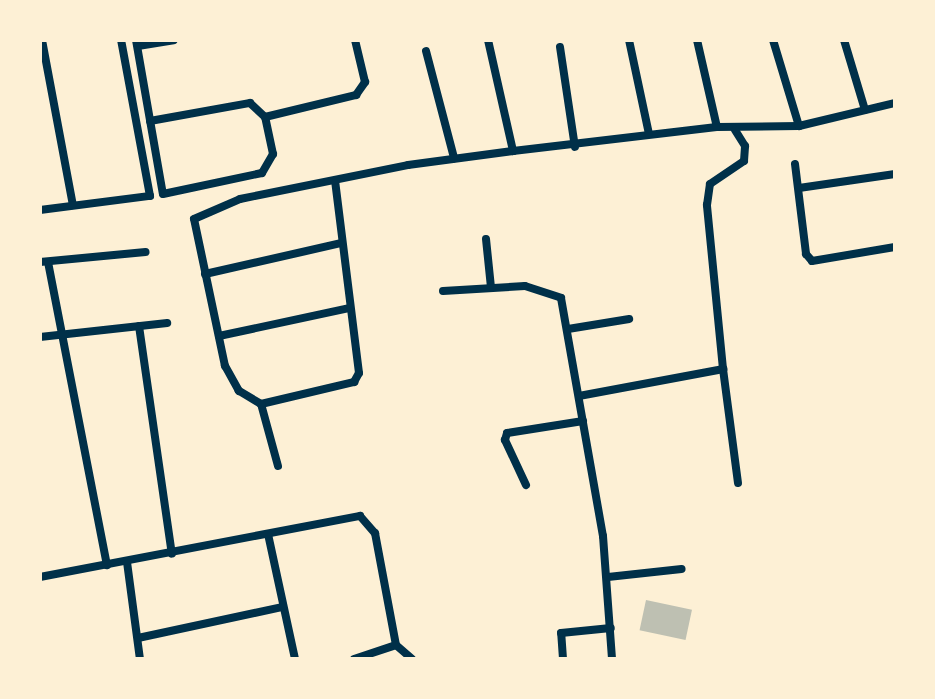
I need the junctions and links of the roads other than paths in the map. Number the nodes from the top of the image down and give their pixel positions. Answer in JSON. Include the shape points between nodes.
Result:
{"nodes":[{"id":1,"x":42,"y":40,"type":"edge"},
{"id":2,"x":121,"y":40,"type":"edge"},
{"id":3,"x":174,"y":40,"type":"edge"},
{"id":4,"x":355,"y":40,"type":"edge"},
{"id":5,"x":488,"y":40,"type":"edge"},
{"id":6,"x":629,"y":40,"type":"edge"},
{"id":7,"x":697,"y":40,"type":"edge"},
{"id":8,"x":773,"y":40,"type":"edge"},
{"id":9,"x":844,"y":40,"type":"edge"},
{"id":10,"x":137,"y":43,"type":"edge"},
{"id":11,"x":560,"y":47,"type":"dead end"},
{"id":12,"x":426,"y":51,"type":"dead end"},
{"id":13,"x":895,"y":103,"type":"edge"},
{"id":14,"x":865,"y":110,"type":"junction"},
{"id":15,"x":265,"y":117,"type":"junction"},
{"id":16,"x":150,"y":121,"type":"junction"},
{"id":17,"x":799,"y":126,"type":"junction"},
{"id":18,"x":717,"y":127,"type":"junction"},
{"id":19,"x":735,"y":130,"type":"junction"},
{"id":20,"x":649,"y":134,"type":"junction"},
{"id":21,"x":575,"y":147,"type":"junction"},
{"id":22,"x":513,"y":151,"type":"junction"},
{"id":23,"x":454,"y":158,"type":"junction"},
{"id":24,"x":795,"y":164,"type":"dead end"},
{"id":25,"x":895,"y":174,"type":"edge"},
{"id":26,"x":335,"y":180,"type":"junction"},
{"id":27,"x":799,"y":188,"type":"junction"},
{"id":28,"x":73,"y":205,"type":"junction"},
{"id":29,"x":40,"y":210,"type":"edge"},
{"id":30,"x":486,"y":239,"type":"dead end"},
{"id":31,"x":341,"y":243,"type":"junction"},
{"id":32,"x":895,"y":247,"type":"edge"},
{"id":33,"x":146,"y":252,"type":"dead end"},
{"id":34,"x":44,"y":262,"type":"edge"},
{"id":35,"x":205,"y":274,"type":"junction"},
{"id":36,"x":491,"y":287,"type":"junction"},
{"id":37,"x":443,"y":291,"type":"dead end"},
{"id":38,"x":350,"y":308,"type":"junction"},
{"id":39,"x":629,"y":319,"type":"dead end"},
{"id":40,"x":167,"y":323,"type":"dead end"},
{"id":41,"x":139,"y":326,"type":"junction"},
{"id":42,"x":568,"y":329,"type":"junction"},
{"id":43,"x":60,"y":335,"type":"junction"},
{"id":44,"x":219,"y":336,"type":"junction"},
{"id":45,"x":40,"y":337,"type":"edge"},
{"id":46,"x":723,"y":369,"type":"junction"},
{"id":47,"x":579,"y":396,"type":"junction"},
{"id":48,"x":261,"y":404,"type":"junction"},
{"id":49,"x":583,"y":421,"type":"junction"},
{"id":50,"x":278,"y":466,"type":"dead end"},
{"id":51,"x":738,"y":483,"type":"dead end"},
{"id":52,"x":526,"y":485,"type":"dead end"},
{"id":53,"x":268,"y":534,"type":"junction"},
{"id":54,"x":172,"y":554,"type":"junction"},
{"id":55,"x":127,"y":562,"type":"junction"},
{"id":56,"x":107,"y":565,"type":"junction"},
{"id":57,"x":682,"y":569,"type":"dead end"},
{"id":58,"x":40,"y":577,"type":"edge"},
{"id":59,"x":608,"y":577,"type":"junction"},
{"id":60,"x":282,"y":607,"type":"junction"},
{"id":61,"x":611,"y":628,"type":"junction"},
{"id":62,"x":138,"y":638,"type":"junction"},
{"id":63,"x":396,"y":645,"type":"junction"},
{"id":64,"x":140,"y":659,"type":"edge"},
{"id":65,"x":295,"y":659,"type":"edge"},
{"id":66,"x":354,"y":659,"type":"edge"},
{"id":67,"x":412,"y":659,"type":"edge"},
{"id":68,"x":563,"y":659,"type":"edge"},
{"id":69,"x":612,"y":659,"type":"edge"}],
"edges":[{"from":1,"to":28,"type":"street"},
{"from":2,"to":28,"type":"street","via":[[150,196]]},
{"from":3,"to":10,"type":"street"},
{"from":4,"to":15,"type":"street","via":[[365,82],[361,91]]},
{"from":5,"to":22,"type":"street"},
{"from":6,"to":20,"type":"street"},
{"from":7,"to":18,"type":"street"},
{"from":8,"to":17,"type":"street"},
{"from":9,"to":14,"type":"street"},
{"from":10,"to":16,"type":"street"},
{"from":11,"to":21,"type":"street"},
{"from":12,"to":23,"type":"street"},
{"from":13,"to":14,"type":"street"},
{"from":14,"to":17,"type":"street"},
{"from":15,"to":16,"type":"street","via":[[250,103]]},
{"from":15,"to":16,"type":"street","via":[[273,154],[262,173],[163,194]]},
{"from":17,"to":19,"type":"street"},
{"from":18,"to":19,"type":"street"},
{"from":18,"to":20,"type":"street"},
{"from":19,"to":46,"type":"street","via":[[745,146],[744,161],[710,184],[707,205]]},
{"from":20,"to":21,"type":"street"},
{"from":21,"to":22,"type":"street"},
{"from":22,"to":23,"type":"street"},
{"from":23,"to":26,"type":"street"},
{"from":24,"to":27,"type":"street"},
{"from":25,"to":27,"type":"street"},
{"from":26,"to":31,"type":"street"},
{"from":26,"to":35,"type":"street","via":[[224,203],[194,219]]},
{"from":27,"to":32,"type":"street","via":[[812,261]]},
{"from":28,"to":29,"type":"street"},
{"from":30,"to":36,"type":"street"},
{"from":31,"to":35,"type":"street"},
{"from":31,"to":38,"type":"street"},
{"from":33,"to":34,"type":"street"},
{"from":34,"to":43,"type":"street"},
{"from":35,"to":44,"type":"street"},
{"from":36,"to":37,"type":"street"},
{"from":36,"to":42,"type":"street","via":[[525,286],[553,293],[561,298]]},
{"from":38,"to":44,"type":"street"},
{"from":38,"to":48,"type":"street","via":[[359,373],[354,382]]},
{"from":39,"to":42,"type":"street"},
{"from":40,"to":41,"type":"street"},
{"from":41,"to":43,"type":"street"},
{"from":41,"to":54,"type":"street"},
{"from":42,"to":47,"type":"street"},
{"from":43,"to":45,"type":"street"},
{"from":43,"to":56,"type":"street"},
{"from":44,"to":48,"type":"street","via":[[225,366],[239,391]]},
{"from":46,"to":47,"type":"street"},
{"from":46,"to":51,"type":"street"},
{"from":47,"to":49,"type":"street"},
{"from":48,"to":50,"type":"street"},
{"from":49,"to":52,"type":"street","via":[[507,433],[505,440]]},
{"from":49,"to":59,"type":"street"},
{"from":53,"to":54,"type":"street"},
{"from":53,"to":60,"type":"street"},
{"from":53,"to":63,"type":"street","via":[[360,516],[368,520]]},
{"from":54,"to":55,"type":"street"},
{"from":55,"to":56,"type":"street"},
{"from":55,"to":62,"type":"street"},
{"from":56,"to":58,"type":"street"},
{"from":57,"to":59,"type":"street"},
{"from":59,"to":61,"type":"street"},
{"from":60,"to":62,"type":"street"},
{"from":60,"to":65,"type":"street"},
{"from":61,"to":68,"type":"street","via":[[561,633]]},
{"from":61,"to":69,"type":"street"},
{"from":62,"to":64,"type":"street"},
{"from":63,"to":66,"type":"street"},
{"from":63,"to":67,"type":"street"}]}
